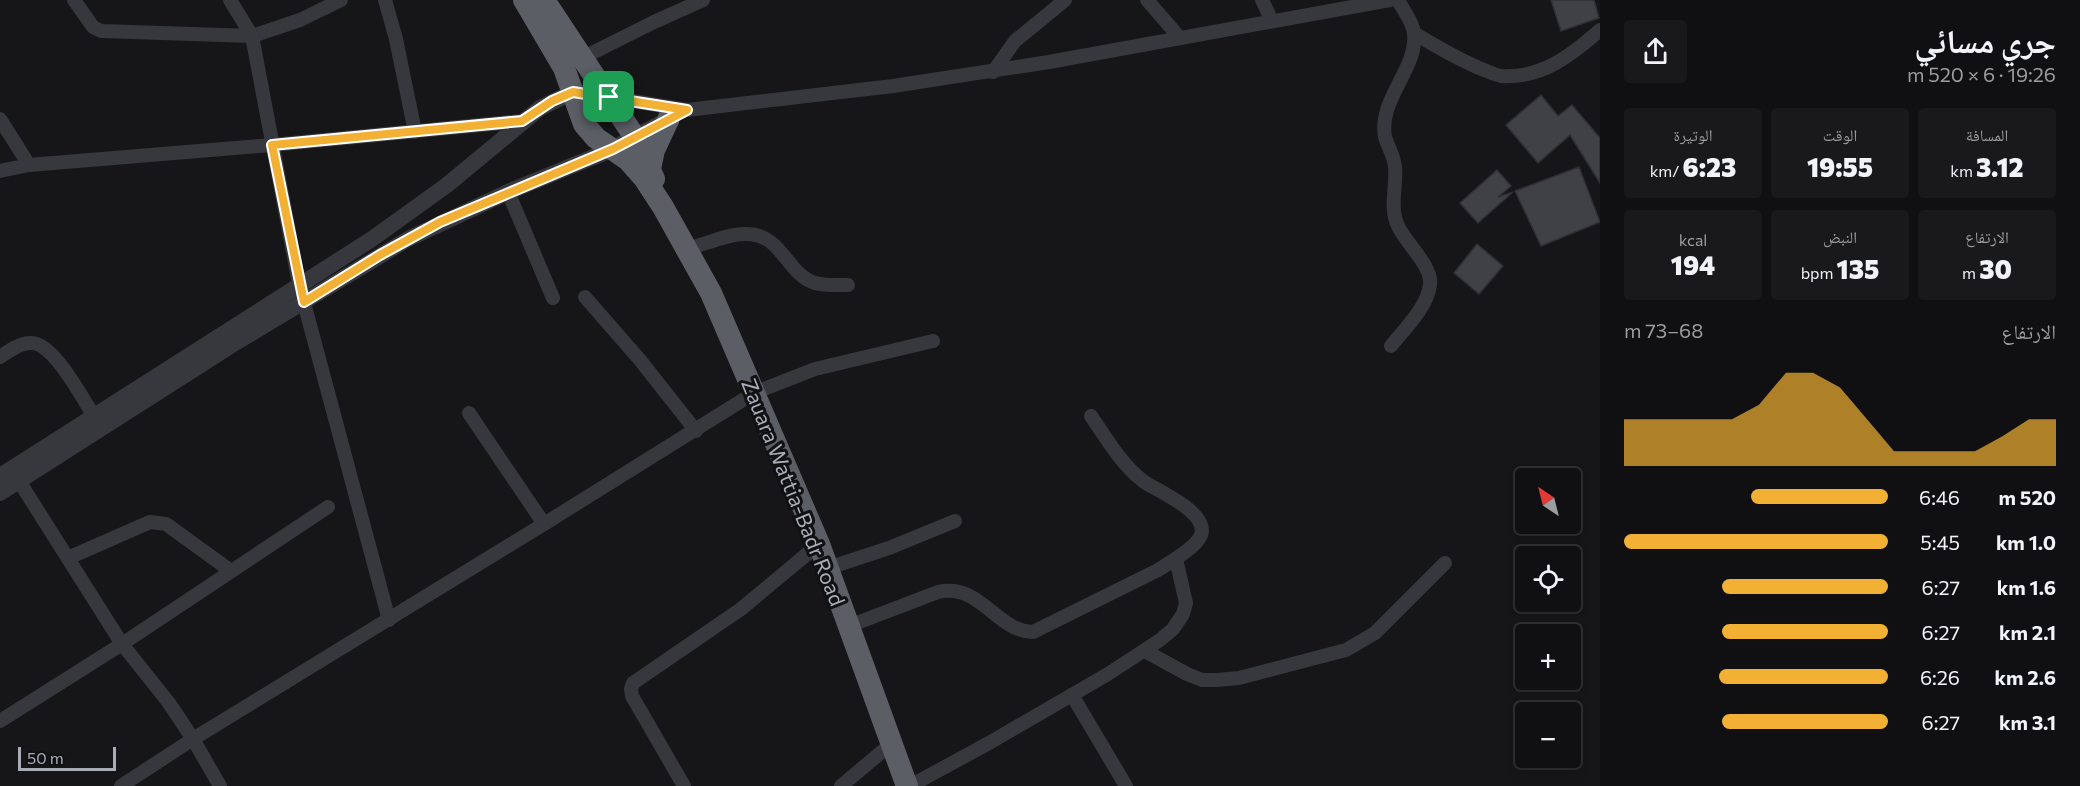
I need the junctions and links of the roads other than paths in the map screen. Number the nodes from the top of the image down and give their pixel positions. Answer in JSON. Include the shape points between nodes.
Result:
{"nodes":[{"id":1,"x":74,"y":0,"type":"edge"},
{"id":2,"x":230,"y":0,"type":"edge"},
{"id":3,"x":341,"y":0,"type":"edge"},
{"id":4,"x":385,"y":0,"type":"edge"},
{"id":5,"x":524,"y":0,"type":"edge"},
{"id":6,"x":544,"y":0,"type":"edge"},
{"id":7,"x":704,"y":0,"type":"edge"},
{"id":8,"x":1065,"y":0,"type":"edge"},
{"id":9,"x":1147,"y":0,"type":"edge"},
{"id":10,"x":1262,"y":0,"type":"edge"},
{"id":11,"x":1390,"y":0,"type":"edge"},
{"id":12,"x":1398,"y":0,"type":"edge"},
{"id":13,"x":1272,"y":21,"type":"junction"},
{"id":14,"x":1600,"y":30,"type":"edge"},
{"id":15,"x":1414,"y":33,"type":"junction"},
{"id":16,"x":252,"y":36,"type":"junction"},
{"id":17,"x":1180,"y":38,"type":"junction"},
{"id":18,"x":582,"y":58,"type":"junction"},
{"id":19,"x":993,"y":72,"type":"junction"},
{"id":20,"x":573,"y":92,"type":"junction"},
{"id":21,"x":609,"y":97,"type":"junction"},
{"id":22,"x":678,"y":114,"type":"junction"},
{"id":23,"x":0,"y":119,"type":"edge"},
{"id":24,"x":522,"y":121,"type":"junction"},
{"id":25,"x":415,"y":132,"type":"junction"},
{"id":26,"x":634,"y":136,"type":"junction"},
{"id":27,"x":272,"y":145,"type":"junction"},
{"id":28,"x":613,"y":149,"type":"junction"},
{"id":29,"x":29,"y":165,"type":"junction"},
{"id":30,"x":650,"y":169,"type":"junction"},
{"id":31,"x":0,"y":171,"type":"edge"},
{"id":32,"x":508,"y":192,"type":"junction"},
{"id":33,"x":663,"y":207,"type":"junction"},
{"id":34,"x":687,"y":249,"type":"junction"},
{"id":35,"x":299,"y":284,"type":"junction"},
{"id":36,"x":848,"y":285,"type":"dead end"},
{"id":37,"x":585,"y":297,"type":"dead end"},
{"id":38,"x":553,"y":298,"type":"dead end"},
{"id":39,"x":304,"y":302,"type":"junction"},
{"id":40,"x":933,"y":341,"type":"dead end"},
{"id":41,"x":1391,"y":346,"type":"dead end"},
{"id":42,"x":0,"y":357,"type":"edge"},
{"id":43,"x":754,"y":393,"type":"junction"},
{"id":44,"x":469,"y":413,"type":"dead end"},
{"id":45,"x":94,"y":416,"type":"junction"},
{"id":46,"x":1091,"y":416,"type":"dead end"},
{"id":47,"x":696,"y":431,"type":"junction"},
{"id":48,"x":0,"y":476,"type":"edge"},
{"id":49,"x":19,"y":481,"type":"junction"},
{"id":50,"x":0,"y":493,"type":"edge"},
{"id":51,"x":328,"y":507,"type":"dead end"},
{"id":52,"x":955,"y":521,"type":"dead end"},
{"id":53,"x":544,"y":524,"type":"junction"},
{"id":54,"x":819,"y":544,"type":"junction"},
{"id":55,"x":68,"y":558,"type":"junction"},
{"id":56,"x":1176,"y":559,"type":"junction"},
{"id":57,"x":1445,"y":563,"type":"dead end"},
{"id":58,"x":828,"y":568,"type":"junction"},
{"id":59,"x":231,"y":571,"type":"junction"},
{"id":60,"x":389,"y":620,"type":"junction"},
{"id":61,"x":849,"y":626,"type":"junction"},
{"id":62,"x":122,"y":644,"type":"junction"},
{"id":63,"x":1145,"y":651,"type":"junction"},
{"id":64,"x":1072,"y":695,"type":"junction"},
{"id":65,"x":0,"y":721,"type":"edge"},
{"id":66,"x":193,"y":739,"type":"junction"},
{"id":67,"x":891,"y":744,"type":"junction"},
{"id":68,"x":121,"y":786,"type":"edge"},
{"id":69,"x":220,"y":786,"type":"edge"},
{"id":70,"x":684,"y":786,"type":"edge"},
{"id":71,"x":841,"y":786,"type":"edge"},
{"id":72,"x":909,"y":786,"type":"edge"},
{"id":73,"x":1126,"y":786,"type":"edge"}],
"edges":[{"from":1,"to":16,"type":"street","via":[[93,27],[101,31]]},
{"from":2,"to":16,"type":"street"},
{"from":3,"to":16,"type":"street","via":[[300,20]]},
{"from":4,"to":25,"type":"street"},
{"from":5,"to":20,"type":"highway","via":[[561,61]]},
{"from":6,"to":18,"type":"highway"},
{"from":7,"to":18,"type":"street"},
{"from":8,"to":19,"type":"street","via":[[1015,40]]},
{"from":9,"to":17,"type":"street"},
{"from":10,"to":13,"type":"street"},
{"from":11,"to":13,"type":"street"},
{"from":12,"to":15,"type":"street"},
{"from":13,"to":17,"type":"street"},
{"from":14,"to":15,"type":"street","via":[[1552,66],[1532,73],[1500,76],[1461,61]]},
{"from":15,"to":41,"type":"street","via":[[1413,46],[1385,122],[1395,167],[1394,214],[1430,283],[1423,303]]},
{"from":16,"to":27,"type":"street"},
{"from":17,"to":19,"type":"street"},
{"from":18,"to":21,"type":"highway"},
{"from":19,"to":22,"type":"street"},
{"from":20,"to":21,"type":"street"},
{"from":20,"to":24,"type":"street"},
{"from":20,"to":28,"type":"highway","via":[[584,124]]},
{"from":21,"to":22,"type":"street"},
{"from":21,"to":26,"type":"highway"},
{"from":22,"to":26,"type":"street"},
{"from":22,"to":30,"type":"highway","via":[[654,150]]},
{"from":23,"to":29,"type":"street"},
{"from":24,"to":25,"type":"street"},
{"from":24,"to":35,"type":"street","via":[[438,191],[372,239]]},
{"from":25,"to":27,"type":"street"},
{"from":26,"to":28,"type":"street"},
{"from":26,"to":30,"type":"highway"},
{"from":27,"to":29,"type":"street"},
{"from":27,"to":35,"type":"street"},
{"from":28,"to":32,"type":"street"},
{"from":28,"to":33,"type":"highway","via":[[644,178]]},
{"from":29,"to":31,"type":"street"},
{"from":30,"to":33,"type":"highway"},
{"from":32,"to":38,"type":"street"},
{"from":32,"to":39,"type":"street","via":[[408,239]]},
{"from":33,"to":34,"type":"highway","name":"Zauara Wattia-Badr Road"},
{"from":34,"to":36,"type":"street","via":[[743,233],[757,235],[768,239],[802,276],[814,283]]},
{"from":34,"to":43,"type":"highway","name":"Zauara Wattia-Badr Road","via":[[711,293]]},
{"from":35,"to":39,"type":"street"},
{"from":35,"to":45,"type":"street"},
{"from":37,"to":47,"type":"street"},
{"from":39,"to":49,"type":"street"},
{"from":39,"to":60,"type":"street"},
{"from":40,"to":43,"type":"street","via":[[815,369]]},
{"from":42,"to":45,"type":"street","via":[[31,342],[43,346],[55,356]]},
{"from":43,"to":47,"type":"street"},
{"from":43,"to":54,"type":"highway","name":"Zauara Wattia-Badr Road"},
{"from":44,"to":53,"type":"street"},
{"from":45,"to":48,"type":"street"},
{"from":46,"to":56,"type":"street","via":[[1114,450],[1143,481],[1190,511],[1200,523],[1201,536]]},
{"from":47,"to":53,"type":"street"},
{"from":49,"to":50,"type":"street"},
{"from":49,"to":55,"type":"street"},
{"from":51,"to":59,"type":"street"},
{"from":52,"to":58,"type":"street"},
{"from":53,"to":60,"type":"street"},
{"from":54,"to":58,"type":"highway","name":"Zauara Wattia-Badr Road"},
{"from":54,"to":70,"type":"street","via":[[741,609],[633,683],[632,696]]},
{"from":55,"to":59,"type":"street","via":[[158,522]]},
{"from":55,"to":62,"type":"street"},
{"from":56,"to":61,"type":"street","via":[[1033,632],[1020,630],[969,596],[949,589]]},
{"from":56,"to":63,"type":"street","via":[[1186,603],[1183,614],[1173,629]]},
{"from":57,"to":63,"type":"street","via":[[1375,633],[1346,650],[1239,678],[1217,680],[1187,674]]},
{"from":58,"to":61,"type":"highway","name":"Zauara Wattia-Badr Road"},
{"from":59,"to":62,"type":"street"},
{"from":60,"to":66,"type":"street"},
{"from":61,"to":67,"type":"highway","name":"Zauara Wattia-Badr Road"},
{"from":62,"to":65,"type":"street"},
{"from":62,"to":66,"type":"street"},
{"from":63,"to":64,"type":"street"},
{"from":64,"to":72,"type":"street"},
{"from":64,"to":73,"type":"street"},
{"from":66,"to":68,"type":"street"},
{"from":66,"to":69,"type":"street"},
{"from":67,"to":71,"type":"street"},
{"from":67,"to":72,"type":"highway","name":"Zauara Wattia-Badr Road"}]}
